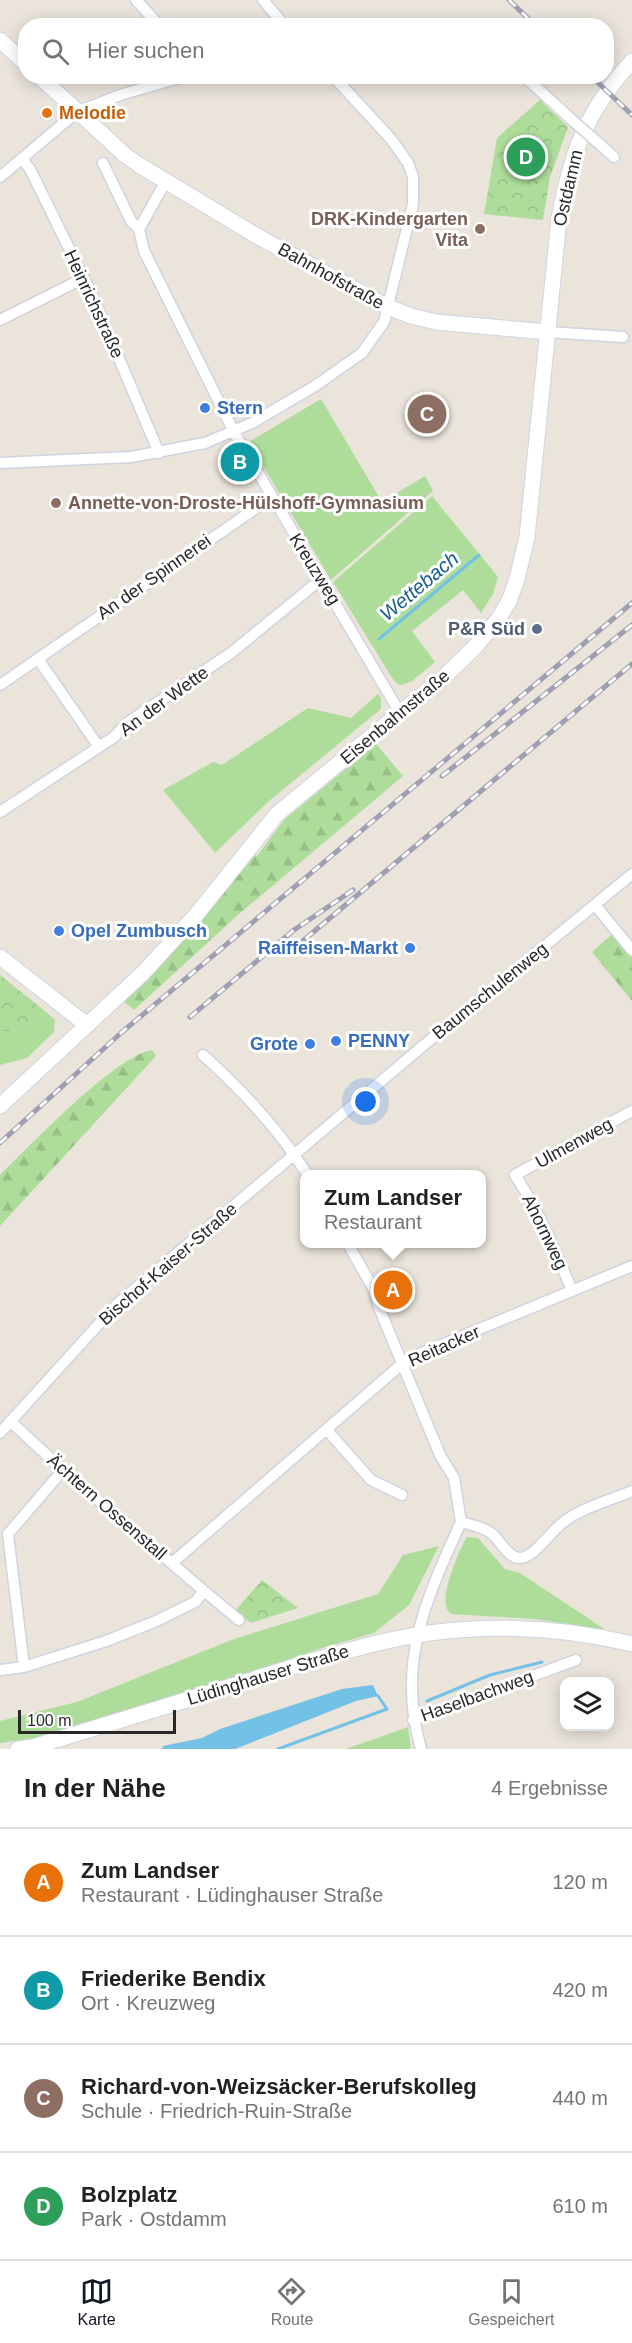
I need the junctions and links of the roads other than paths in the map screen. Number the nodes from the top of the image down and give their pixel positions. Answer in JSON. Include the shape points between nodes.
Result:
{"nodes":[{"id":1,"x":136,"y":0,"type":"edge"},
{"id":2,"x":263,"y":0,"type":"edge"},
{"id":3,"x":153,"y":18,"type":"edge"},
{"id":4,"x":278,"y":18,"type":"edge"},
{"id":5,"x":0,"y":40,"type":"edge"},
{"id":6,"x":18,"y":57,"type":"edge"},
{"id":7,"x":632,"y":62,"type":"edge"},
{"id":8,"x":614,"y":81,"type":"edge"},
{"id":9,"x":47,"y":84,"type":"edge"},
{"id":10,"x":159,"y":84,"type":"edge"},
{"id":11,"x":340,"y":84,"type":"edge"},
{"id":12,"x":533,"y":84,"type":"edge"},
{"id":13,"x":611,"y":84,"type":"edge"},
{"id":14,"x":77,"y":112,"type":"junction"},
{"id":15,"x":614,"y":157,"type":"dead end"},
{"id":16,"x":22,"y":159,"type":"junction"},
{"id":17,"x":102,"y":163,"type":"dead end"},
{"id":18,"x":0,"y":177,"type":"edge"},
{"id":19,"x":166,"y":181,"type":"junction"},
{"id":20,"x":139,"y":229,"type":"junction"},
{"id":21,"x":84,"y":278,"type":"junction"},
{"id":22,"x":387,"y":307,"type":"junction"},
{"id":23,"x":0,"y":320,"type":"edge"},
{"id":24,"x":548,"y":332,"type":"junction"},
{"id":25,"x":623,"y":337,"type":"dead end"},
{"id":26,"x":234,"y":432,"type":"junction"},
{"id":27,"x":159,"y":453,"type":"junction"},
{"id":28,"x":0,"y":464,"type":"edge"},
{"id":29,"x":272,"y":497,"type":"junction"},
{"id":30,"x":321,"y":580,"type":"junction"},
{"id":31,"x":38,"y":659,"type":"junction"},
{"id":32,"x":0,"y":685,"type":"edge"},
{"id":33,"x":400,"y":713,"type":"junction"},
{"id":34,"x":99,"y":747,"type":"junction"},
{"id":35,"x":0,"y":812,"type":"edge"},
{"id":36,"x":632,"y":874,"type":"edge"},
{"id":37,"x":595,"y":905,"type":"junction"},
{"id":38,"x":632,"y":950,"type":"edge"},
{"id":39,"x":0,"y":957,"type":"edge"},
{"id":40,"x":87,"y":1025,"type":"junction"},
{"id":41,"x":203,"y":1055,"type":"dead end"},
{"id":42,"x":0,"y":1106,"type":"edge"},
{"id":43,"x":632,"y":1111,"type":"edge"},
{"id":44,"x":294,"y":1155,"type":"junction"},
{"id":45,"x":304,"y":1170,"type":"edge"},
{"id":46,"x":515,"y":1175,"type":"joint"},
{"id":47,"x":350,"y":1248,"type":"edge"},
{"id":48,"x":632,"y":1266,"type":"edge"},
{"id":49,"x":572,"y":1290,"type":"junction"},
{"id":50,"x":403,"y":1363,"type":"junction"},
{"id":51,"x":10,"y":1421,"type":"junction"},
{"id":52,"x":327,"y":1430,"type":"junction"},
{"id":53,"x":0,"y":1432,"type":"edge"},
{"id":54,"x":63,"y":1470,"type":"junction"},
{"id":55,"x":632,"y":1491,"type":"edge"},
{"id":56,"x":402,"y":1495,"type":"dead end"},
{"id":57,"x":461,"y":1522,"type":"junction"},
{"id":58,"x":172,"y":1563,"type":"junction"},
{"id":59,"x":204,"y":1591,"type":"junction"},
{"id":60,"x":239,"y":1620,"type":"dead end"},
{"id":61,"x":416,"y":1635,"type":"junction"},
{"id":62,"x":632,"y":1644,"type":"edge"},
{"id":63,"x":576,"y":1660,"type":"dead end"},
{"id":64,"x":24,"y":1667,"type":"junction"},
{"id":65,"x":0,"y":1670,"type":"edge"},
{"id":66,"x":413,"y":1720,"type":"junction"},
{"id":67,"x":18,"y":1749,"type":"edge"},
{"id":68,"x":421,"y":1749,"type":"edge"}],
"edges":[{"from":1,"to":3,"type":"street"},
{"from":2,"to":4,"type":"street"},
{"from":5,"to":6,"type":"street"},
{"from":7,"to":8,"type":"street","name":"Ostdamm"},
{"from":9,"to":14,"type":"street"},
{"from":10,"to":14,"type":"street"},
{"from":11,"to":22,"type":"street","via":[[391,139],[408,162],[413,177],[413,204]]},
{"from":12,"to":15,"type":"street","bridge":true},
{"from":13,"to":24,"type":"street","name":"Ostdamm","via":[[587,123],[571,162],[560,219]]},
{"from":14,"to":16,"type":"street"},
{"from":14,"to":19,"type":"street","name":"Bahnhofstraße","via":[[125,155]]},
{"from":16,"to":18,"type":"street"},
{"from":16,"to":21,"type":"street","name":"Heinrichstraße"},
{"from":17,"to":20,"type":"street","name":"Kreuzweg","via":[[131,221]]},
{"from":19,"to":20,"type":"street"},
{"from":19,"to":22,"type":"street","name":"Bahnhofstraße"},
{"from":20,"to":26,"type":"street","name":"Kreuzweg","via":[[144,251]]},
{"from":21,"to":23,"type":"street"},
{"from":21,"to":27,"type":"street","name":"Heinrichstraße"},
{"from":22,"to":24,"type":"street","name":"Bahnhofstraße","via":[[436,321]]},
{"from":22,"to":26,"type":"street","via":[[381,329],[362,353],[315,386]]},
{"from":24,"to":25,"type":"street","name":"Bahnhofstraße"},
{"from":24,"to":33,"type":"street","name":"Eisenbahnstraße","via":[[527,537],[509,601],[476,646]]},
{"from":26,"to":27,"type":"street"},
{"from":26,"to":29,"type":"street","name":"Kreuzweg"},
{"from":27,"to":28,"type":"street"},
{"from":29,"to":30,"type":"street","name":"Kreuzweg"},
{"from":29,"to":31,"type":"street","name":"An der Spinnerei"},
{"from":30,"to":33,"type":"street","name":"Kreuzweg"},
{"from":30,"to":34,"type":"street","name":"An der Wette","via":[[231,653],[127,723]]},
{"from":31,"to":32,"type":"street","name":"An der Spinnerei"},
{"from":31,"to":34,"type":"street"},
{"from":33,"to":40,"type":"street","name":"Eisenbahnstraße","via":[[277,814],[196,915],[143,973]]},
{"from":34,"to":35,"type":"street","name":"An der Wette"},
{"from":36,"to":37,"type":"street","name":"Baumschulenweg"},
{"from":37,"to":38,"type":"street"},
{"from":37,"to":44,"type":"street","name":"Baumschulenweg"},
{"from":39,"to":40,"type":"street"},
{"from":40,"to":42,"type":"street"},
{"from":41,"to":44,"type":"street"},
{"from":43,"to":46,"type":"street","name":"Ulmenweg"},
{"from":44,"to":45,"type":"street"},
{"from":44,"to":51,"type":"street","name":"Bischof-Kaiser-Straße","via":[[108,1312]]},
{"from":46,"to":49,"type":"street","name":"Ahornweg","via":[[540,1216]]},
{"from":47,"to":50,"type":"street","via":[[373,1288]]},
{"from":48,"to":49,"type":"street","name":"Reitacker"},
{"from":49,"to":50,"type":"street","name":"Reitacker"},
{"from":50,"to":52,"type":"street","name":"Reitacker"},
{"from":50,"to":57,"type":"street","via":[[440,1455],[454,1478]]},
{"from":51,"to":53,"type":"street","name":"Bischof-Kaiser-Straße"},
{"from":51,"to":54,"type":"street","name":"Ächtern Ossenstall"},
{"from":52,"to":56,"type":"street","via":[[371,1480]]},
{"from":52,"to":58,"type":"street","name":"Reitacker"},
{"from":54,"to":58,"type":"street","name":"Ächtern Ossenstall"},
{"from":54,"to":64,"type":"street","via":[[8,1534]]},
{"from":55,"to":57,"type":"street","via":[[561,1524],[526,1557],[514,1557],[492,1533]]},
{"from":57,"to":61,"type":"street"},
{"from":58,"to":59,"type":"street","name":"Ächtern Ossenstall"},
{"from":59,"to":60,"type":"street","name":"Ächtern Ossenstall"},
{"from":59,"to":64,"type":"street","via":[[195,1602],[154,1622]]},
{"from":61,"to":62,"type":"street","name":"Lüdinghauser Straße","via":[[488,1628],[533,1629]]},
{"from":61,"to":66,"type":"street"},
{"from":61,"to":67,"type":"street","name":"Lüdinghauser Straße","via":[[320,1658]]},
{"from":63,"to":66,"type":"street","name":"Haselbachweg"},
{"from":64,"to":65,"type":"street"},
{"from":66,"to":68,"type":"street"}]}
